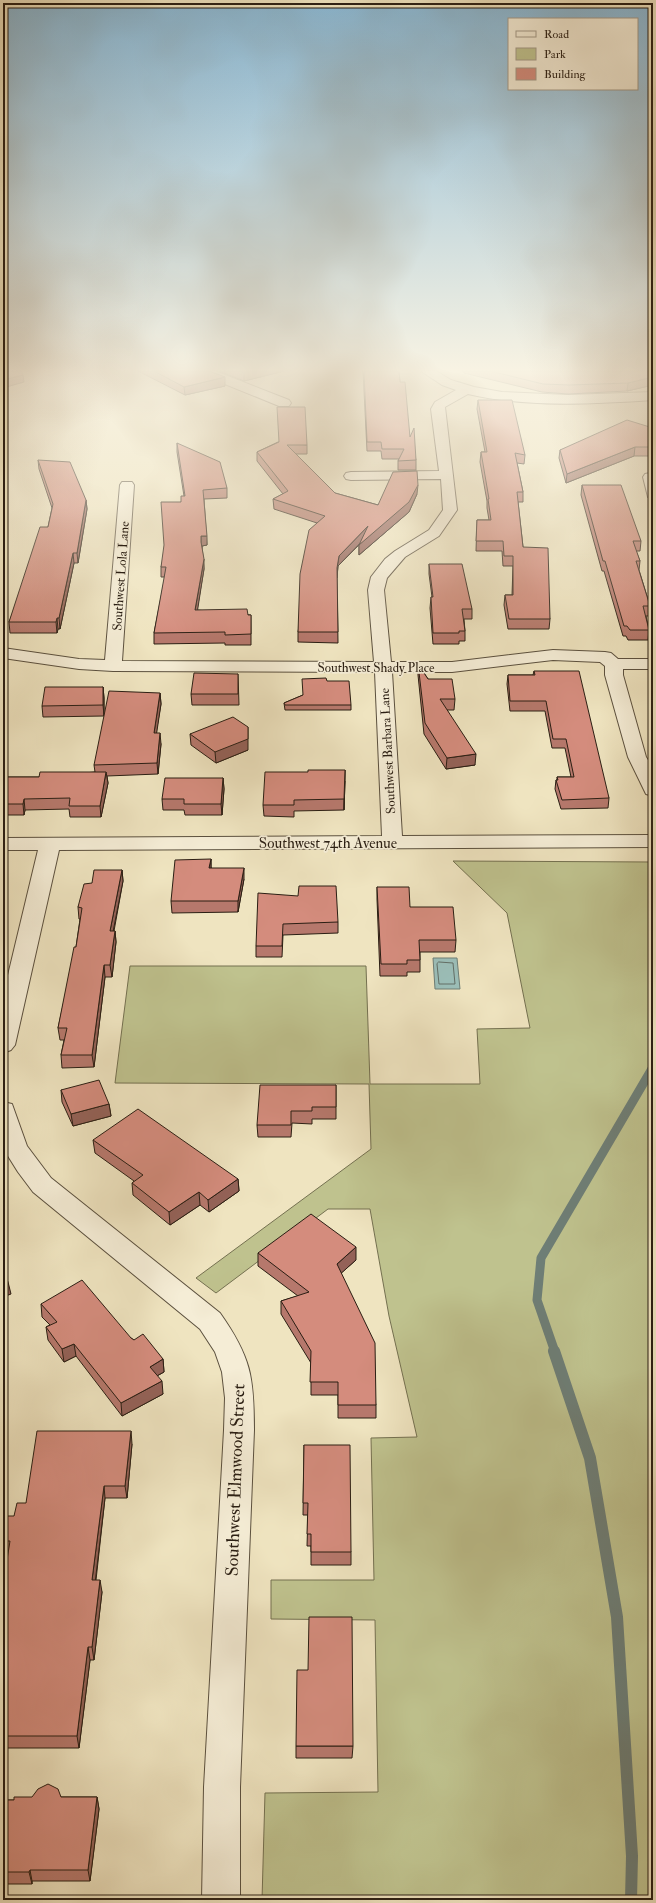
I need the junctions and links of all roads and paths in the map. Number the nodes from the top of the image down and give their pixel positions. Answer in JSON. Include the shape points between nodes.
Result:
{"nodes":[{"id":1,"x":445,"y":460,"type":"edge"},
{"id":2,"x":447,"y":475,"type":"junction"},
{"id":3,"x":351,"y":476,"type":"dead end"},
{"id":4,"x":650,"y":477,"type":"dead end"},
{"id":5,"x":127,"y":485,"type":"dead end"},
{"id":6,"x":653,"y":494,"type":"edge"},
{"id":7,"x":3,"y":654,"type":"edge"},
{"id":8,"x":614,"y":664,"type":"junction"},
{"id":9,"x":653,"y":664,"type":"edge"},
{"id":10,"x":113,"y":666,"type":"junction"},
{"id":11,"x":383,"y":667,"type":"junction"},
{"id":12,"x":653,"y":790,"type":"edge"},
{"id":13,"x":653,"y":841,"type":"edge"},
{"id":14,"x":392,"y":843,"type":"junction"},
{"id":15,"x":3,"y":844,"type":"edge"},
{"id":16,"x":50,"y":844,"type":"junction"},
{"id":17,"x":3,"y":1045,"type":"edge"},
{"id":18,"x":3,"y":1110,"type":"edge"},
{"id":19,"x":220,"y":1900,"type":"edge"}],
"edges":[{"from":1,"to":2,"type":"street","name":"Southwest Barbara Lane"},
{"from":2,"to":3,"type":"street"},
{"from":2,"to":11,"type":"street","name":"Southwest Barbara Lane","via":[[450,510],[446,517],[434,533],[400,554],[379,577],[376,590]]},
{"from":4,"to":6,"type":"street"},
{"from":5,"to":10,"type":"street","name":"Southwest Lola Lane"},
{"from":7,"to":10,"type":"street","name":"Southwest Shady Place"},
{"from":8,"to":9,"type":"street"},
{"from":8,"to":11,"type":"street","name":"Southwest Shady Place","via":[[605,657],[553,655],[452,667]]},
{"from":8,"to":12,"type":"street","via":[[614,675],[637,757]]},
{"from":10,"to":11,"type":"street","name":"Southwest Shady Place"},
{"from":11,"to":14,"type":"street","name":"Southwest Barbara Lane"},
{"from":13,"to":14,"type":"street","name":"Southwest 74th Avenue"},
{"from":14,"to":16,"type":"street","name":"Southwest 74th Avenue"},
{"from":15,"to":16,"type":"street","name":"Southwest 74th Avenue"},
{"from":16,"to":17,"type":"street"},
{"from":18,"to":19,"type":"street","name":"Southwest Elmwood Street","via":[[15,1147],[42,1185],[210,1321],[234,1361],[240,1386],[222,1788]]}]}
